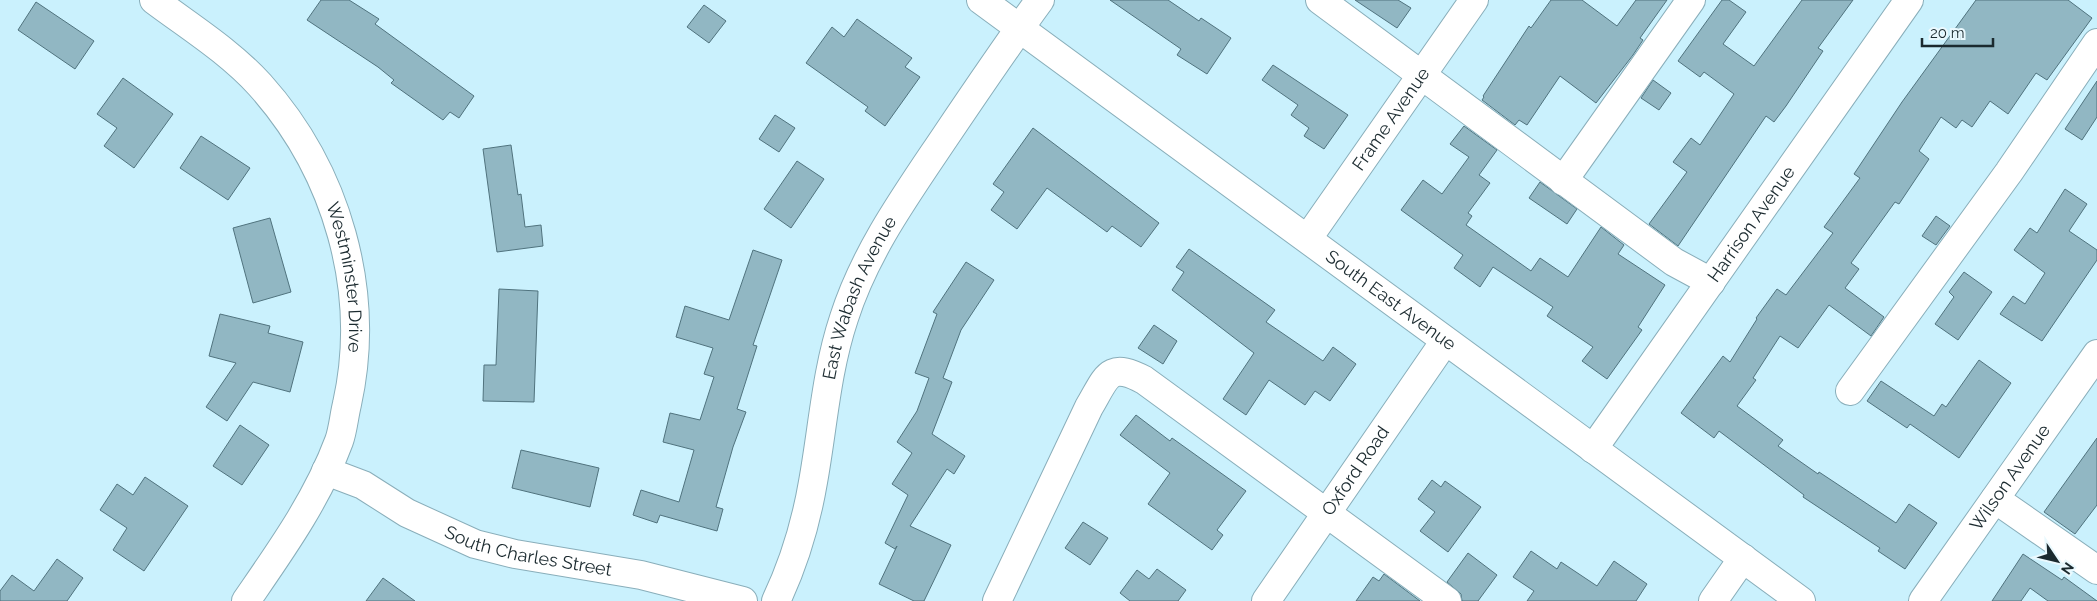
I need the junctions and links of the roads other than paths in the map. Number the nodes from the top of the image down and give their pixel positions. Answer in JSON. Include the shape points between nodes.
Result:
{"nodes":[{"id":1,"x":154,"y":0,"type":"edge"},
{"id":2,"x":981,"y":0,"type":"edge"},
{"id":3,"x":1040,"y":0,"type":"edge"},
{"id":4,"x":1320,"y":0,"type":"edge"},
{"id":5,"x":1474,"y":0,"type":"edge"},
{"id":6,"x":1691,"y":0,"type":"edge"},
{"id":7,"x":1909,"y":0,"type":"edge"},
{"id":8,"x":1020,"y":28,"type":"junction"},
{"id":9,"x":2097,"y":43,"type":"edge"},
{"id":10,"x":1422,"y":74,"type":"junction"},
{"id":11,"x":1563,"y":181,"type":"junction"},
{"id":12,"x":1308,"y":238,"type":"junction"},
{"id":13,"x":1712,"y":282,"type":"junction"},
{"id":14,"x":1446,"y":341,"type":"junction"},
{"id":15,"x":2097,"y":354,"type":"edge"},
{"id":16,"x":1850,"y":391,"type":"dead end"},
{"id":17,"x":1593,"y":449,"type":"junction"},
{"id":18,"x":326,"y":471,"type":"junction"},
{"id":19,"x":1995,"y":499,"type":"junction"},
{"id":20,"x":1326,"y":513,"type":"junction"},
{"id":21,"x":1743,"y":558,"type":"junction"},
{"id":22,"x":2097,"y":570,"type":"edge"},
{"id":23,"x":246,"y":601,"type":"edge"},
{"id":24,"x":743,"y":601,"type":"edge"},
{"id":25,"x":776,"y":601,"type":"edge"},
{"id":26,"x":997,"y":601,"type":"edge"},
{"id":27,"x":1266,"y":601,"type":"edge"},
{"id":28,"x":1447,"y":601,"type":"edge"},
{"id":29,"x":1713,"y":601,"type":"edge"},
{"id":30,"x":1801,"y":601,"type":"edge"},
{"id":31,"x":1923,"y":601,"type":"edge"}],
"edges":[{"from":1,"to":18,"type":"street","name":"Westminster Drive","via":[[223,50],[259,84],[305,146],[332,203],[347,250],[356,350],[339,440]]},
{"from":2,"to":8,"type":"street","name":"South East Avenue"},
{"from":3,"to":8,"type":"street","name":"East Wabash Avenue"},
{"from":4,"to":10,"type":"street"},
{"from":5,"to":10,"type":"street","name":"Frame Avenue"},
{"from":6,"to":11,"type":"street"},
{"from":7,"to":13,"type":"street","name":"Harrison Avenue"},
{"from":8,"to":12,"type":"street","name":"South East Avenue"},
{"from":8,"to":25,"type":"street","name":"East Wabash Avenue","via":[[888,223],[853,293],[827,380],[814,481],[804,526]]},
{"from":9,"to":16,"type":"street","via":[[2009,172]]},
{"from":10,"to":11,"type":"street"},
{"from":10,"to":12,"type":"street","name":"Frame Avenue"},
{"from":11,"to":13,"type":"street","via":[[1674,262]]},
{"from":12,"to":14,"type":"street","name":"South East Avenue"},
{"from":13,"to":17,"type":"street","name":"Harrison Avenue"},
{"from":14,"to":17,"type":"street","name":"South East Avenue"},
{"from":14,"to":20,"type":"street","name":"Oxford Road"},
{"from":15,"to":19,"type":"street","name":"Wilson Avenue"},
{"from":17,"to":21,"type":"street","name":"South East Avenue"},
{"from":18,"to":23,"type":"street","name":"Westminster Drive","via":[[297,527]]},
{"from":18,"to":24,"type":"street","name":"South Charles Street","via":[[363,485],[407,513],[475,544],[641,575]]},
{"from":19,"to":22,"type":"street"},
{"from":19,"to":31,"type":"street","name":"Wilson Avenue"},
{"from":20,"to":26,"type":"street","via":[[1144,380],[1120,370],[1107,378],[1089,407]]},
{"from":20,"to":27,"type":"street","name":"Oxford Road"},
{"from":20,"to":28,"type":"street"},
{"from":21,"to":29,"type":"street"},
{"from":21,"to":30,"type":"street","name":"South East Avenue"}]}
